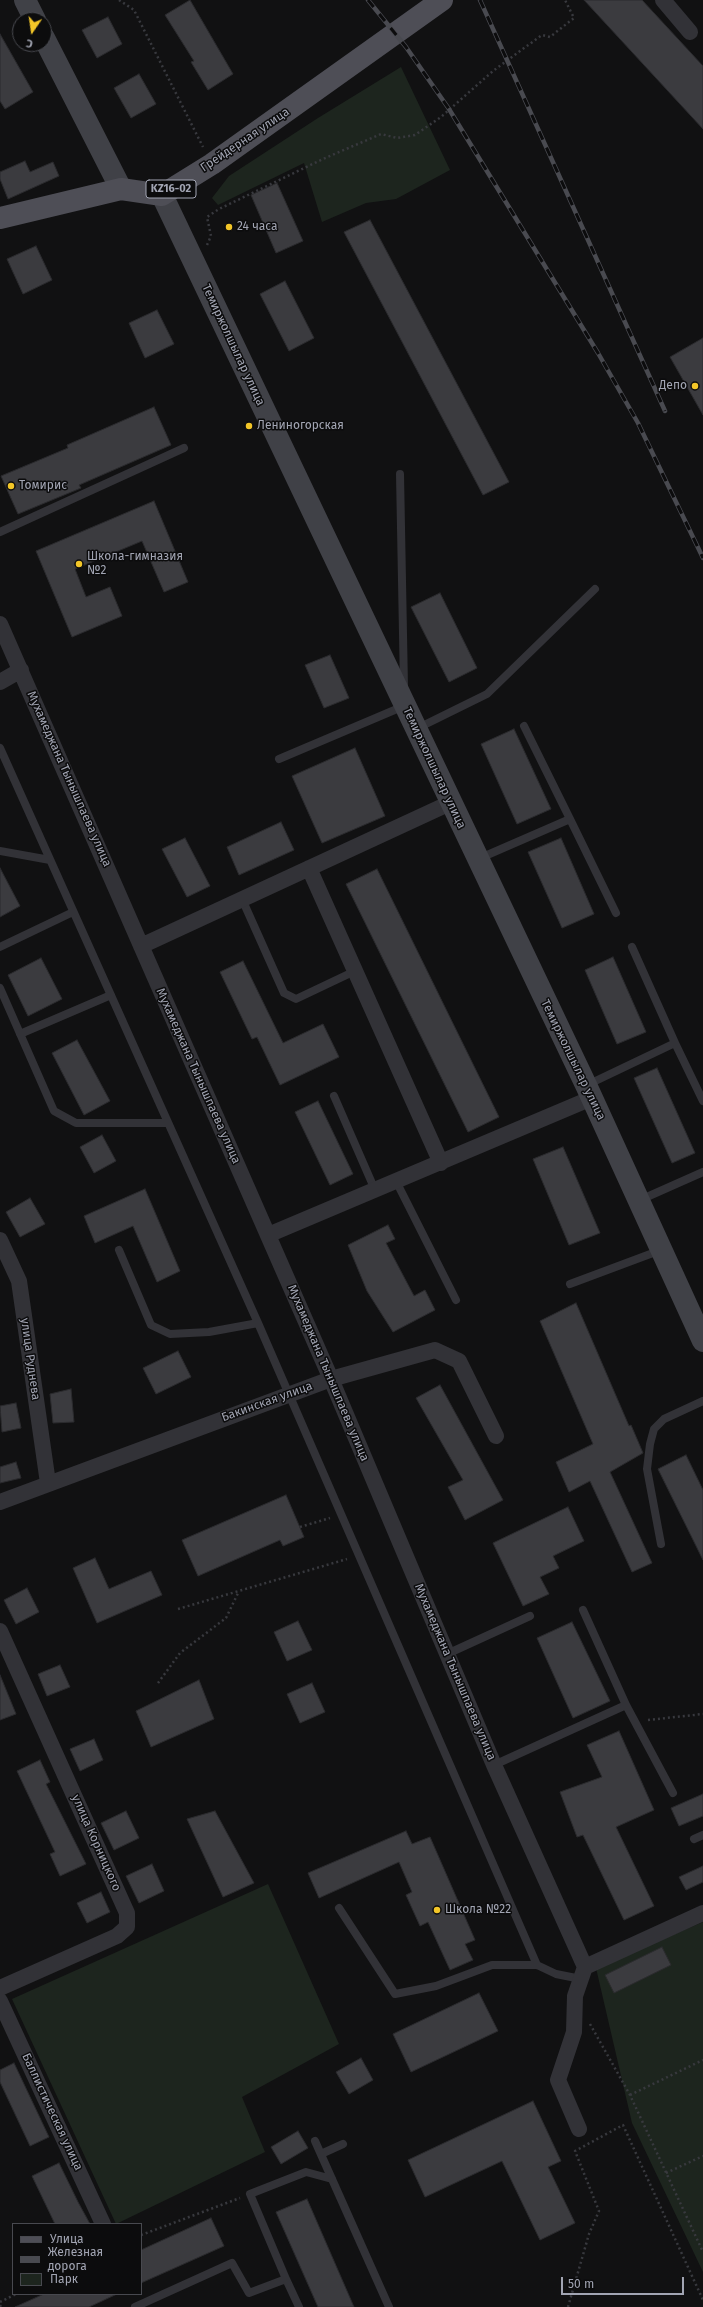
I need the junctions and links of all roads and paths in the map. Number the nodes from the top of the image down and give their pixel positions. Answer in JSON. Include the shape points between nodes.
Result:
{"nodes":[{"id":1,"x":25,"y":0,"type":"edge"},
{"id":2,"x":119,"y":0,"type":"edge"},
{"id":3,"x":442,"y":0,"type":"edge"},
{"id":4,"x":565,"y":0,"type":"edge"},
{"id":5,"x":663,"y":0,"type":"edge"},
{"id":6,"x":31,"y":12,"type":"edge"},
{"id":7,"x":690,"y":32,"type":"dead end"},
{"id":8,"x":51,"y":52,"type":"edge"},
{"id":9,"x":212,"y":164,"type":"junction"},
{"id":10,"x":121,"y":189,"type":"junction"},
{"id":11,"x":162,"y":195,"type":"junction"},
{"id":12,"x":0,"y":218,"type":"edge"},
{"id":13,"x":197,"y":268,"type":"junction"},
{"id":14,"x":184,"y":448,"type":"dead end"},
{"id":15,"x":400,"y":474,"type":"dead end"},
{"id":16,"x":0,"y":532,"type":"edge"},
{"id":17,"x":595,"y":589,"type":"dead end"},
{"id":18,"x":0,"y":624,"type":"edge"},
{"id":19,"x":21,"y":670,"type":"junction"},
{"id":20,"x":0,"y":682,"type":"edge"},
{"id":21,"x":404,"y":706,"type":"junction"},
{"id":22,"x":524,"y":726,"type":"dead end"},
{"id":23,"x":415,"y":729,"type":"junction"},
{"id":24,"x":0,"y":748,"type":"edge"},
{"id":25,"x":279,"y":759,"type":"dead end"},
{"id":26,"x":450,"y":803,"type":"junction"},
{"id":27,"x":570,"y":819,"type":"junction"},
{"id":28,"x":0,"y":850,"type":"edge"},
{"id":29,"x":478,"y":859,"type":"junction"},
{"id":30,"x":50,"y":860,"type":"junction"},
{"id":31,"x":309,"y":868,"type":"junction"},
{"id":32,"x":242,"y":899,"type":"junction"},
{"id":33,"x":73,"y":912,"type":"junction"},
{"id":34,"x":616,"y":913,"type":"dead end"},
{"id":35,"x":141,"y":946,"type":"junction"},
{"id":36,"x":0,"y":947,"type":"edge"},
{"id":37,"x":632,"y":947,"type":"dead end"},
{"id":38,"x":355,"y":971,"type":"junction"},
{"id":39,"x":0,"y":988,"type":"edge"},
{"id":40,"x":110,"y":995,"type":"junction"},
{"id":41,"x":20,"y":1034,"type":"junction"},
{"id":42,"x":675,"y":1043,"type":"junction"},
{"id":43,"x":589,"y":1092,"type":"junction"},
{"id":44,"x":334,"y":1096,"type":"dead end"},
{"id":45,"x":703,"y":1101,"type":"edge"},
{"id":46,"x":168,"y":1123,"type":"junction"},
{"id":47,"x":440,"y":1163,"type":"junction"},
{"id":48,"x":703,"y":1172,"type":"edge"},
{"id":49,"x":396,"y":1182,"type":"junction"},
{"id":50,"x":375,"y":1190,"type":"junction"},
{"id":51,"x":640,"y":1200,"type":"junction"},
{"id":52,"x":268,"y":1235,"type":"junction"},
{"id":53,"x":0,"y":1240,"type":"edge"},
{"id":54,"x":119,"y":1250,"type":"dead end"},
{"id":55,"x":662,"y":1250,"type":"junction"},
{"id":56,"x":570,"y":1284,"type":"dead end"},
{"id":57,"x":456,"y":1300,"type":"dead end"},
{"id":58,"x":258,"y":1323,"type":"junction"},
{"id":59,"x":703,"y":1341,"type":"edge"},
{"id":60,"x":331,"y":1379,"type":"junction"},
{"id":61,"x":289,"y":1394,"type":"junction"},
{"id":62,"x":703,"y":1402,"type":"edge"},
{"id":63,"x":496,"y":1436,"type":"dead end"},
{"id":64,"x":48,"y":1483,"type":"junction"},
{"id":65,"x":0,"y":1502,"type":"edge"},
{"id":66,"x":342,"y":1515,"type":"junction"},
{"id":67,"x":300,"y":1527,"type":"dead end"},
{"id":68,"x":661,"y":1544,"type":"dead end"},
{"id":69,"x":359,"y":1555,"type":"junction"},
{"id":70,"x":240,"y":1591,"type":"junction"},
{"id":71,"x":178,"y":1609,"type":"dead end"},
{"id":72,"x":583,"y":1610,"type":"dead end"},
{"id":73,"x":530,"y":1616,"type":"dead end"},
{"id":74,"x":0,"y":1631,"type":"edge"},
{"id":75,"x":447,"y":1654,"type":"junction"},
{"id":76,"x":158,"y":1683,"type":"dead end"},
{"id":77,"x":626,"y":1705,"type":"junction"},
{"id":78,"x":703,"y":1714,"type":"edge"},
{"id":79,"x":635,"y":1721,"type":"junction"},
{"id":80,"x":494,"y":1765,"type":"junction"},
{"id":81,"x":673,"y":1793,"type":"dead end"},
{"id":82,"x":703,"y":1835,"type":"edge"},
{"id":83,"x":694,"y":1839,"type":"dead end"},
{"id":84,"x":338,"y":1908,"type":"dead end"},
{"id":85,"x":703,"y":1913,"type":"edge"},
{"id":86,"x":537,"y":1965,"type":"junction"},
{"id":87,"x":583,"y":1973,"type":"junction"},
{"id":88,"x":0,"y":1988,"type":"edge"},
{"id":89,"x":0,"y":2001,"type":"edge"},
{"id":90,"x":589,"y":2022,"type":"dead end"},
{"id":91,"x":703,"y":2060,"type":"edge"},
{"id":92,"x":630,"y":2095,"type":"junction"},
{"id":93,"x":579,"y":2129,"type":"dead end"},
{"id":94,"x":315,"y":2141,"type":"dead end"},
{"id":95,"x":343,"y":2144,"type":"dead end"},
{"id":96,"x":321,"y":2154,"type":"junction"},
{"id":97,"x":703,"y":2156,"type":"edge"},
{"id":98,"x":666,"y":2173,"type":"junction"},
{"id":99,"x":332,"y":2179,"type":"junction"},
{"id":100,"x":250,"y":2194,"type":"junction"},
{"id":101,"x":103,"y":2223,"type":"edge"},
{"id":102,"x":142,"y":2235,"type":"edge"},
{"id":103,"x":703,"y":2252,"type":"edge"},
{"id":104,"x":286,"y":2279,"type":"junction"},
{"id":105,"x":14,"y":2295,"type":"edge"},
{"id":106,"x":703,"y":2300,"type":"edge"},
{"id":107,"x":0,"y":2304,"type":"edge"},
{"id":108,"x":135,"y":2307,"type":"edge"},
{"id":109,"x":299,"y":2307,"type":"edge"},
{"id":110,"x":389,"y":2307,"type":"edge"},
{"id":111,"x":568,"y":2307,"type":"edge"}],
"edges":[{"from":1,"to":6,"type":"street"},
{"from":2,"to":9,"type":"path","via":[[134,10]]},
{"from":3,"to":9,"type":"main road","name":"Грейдерная улица","number":"KZ16-02"},
{"from":4,"to":13,"type":"path","via":[[574,18],[550,37],[542,35],[520,51],[441,117],[415,135],[397,138],[381,134],[219,209],[207,218],[211,236]]},
{"from":5,"to":7,"type":"street"},
{"from":8,"to":10,"type":"street"},
{"from":9,"to":11,"type":"main road","name":"Грейдерная улица","number":"KZ16-02"},
{"from":10,"to":11,"type":"main road","number":"KZ16-02"},
{"from":10,"to":12,"type":"main road","number":"KZ16-02"},
{"from":11,"to":13,"type":"street","name":"Темиржолшылар улица"},
{"from":13,"to":21,"type":"street","name":"Темиржолшылар улица"},
{"from":14,"to":16,"type":"lane"},
{"from":15,"to":21,"type":"lane"},
{"from":17,"to":23,"type":"lane","via":[[487,694]]},
{"from":18,"to":19,"type":"street","name":"Мухамеджана Тынышпаева улица"},
{"from":19,"to":20,"type":"street"},
{"from":19,"to":35,"type":"street","name":"Мухамеджана Тынышпаева улица"},
{"from":21,"to":23,"type":"street","name":"Темиржолшылар улица"},
{"from":21,"to":25,"type":"lane"},
{"from":22,"to":27,"type":"lane"},
{"from":23,"to":26,"type":"street","name":"Темиржолшылар улица"},
{"from":24,"to":30,"type":"lane"},
{"from":26,"to":29,"type":"street","name":"Темиржолшылар улица"},
{"from":26,"to":31,"type":"street"},
{"from":27,"to":29,"type":"lane"},
{"from":27,"to":34,"type":"lane"},
{"from":28,"to":30,"type":"lane"},
{"from":29,"to":43,"type":"street","name":"Темиржолшылар улица"},
{"from":30,"to":33,"type":"lane"},
{"from":31,"to":32,"type":"street"},
{"from":31,"to":38,"type":"street"},
{"from":32,"to":35,"type":"street"},
{"from":32,"to":38,"type":"lane","via":[[284,992],[296,999]]},
{"from":33,"to":36,"type":"lane"},
{"from":33,"to":40,"type":"lane"},
{"from":35,"to":52,"type":"street","name":"Мухамеджана Тынышпаева улица"},
{"from":37,"to":42,"type":"lane"},
{"from":38,"to":47,"type":"street"},
{"from":39,"to":41,"type":"lane"},
{"from":40,"to":41,"type":"lane"},
{"from":40,"to":46,"type":"lane"},
{"from":41,"to":46,"type":"lane","via":[[54,1111],[76,1123]]},
{"from":42,"to":43,"type":"lane"},
{"from":42,"to":45,"type":"lane"},
{"from":43,"to":47,"type":"street"},
{"from":43,"to":51,"type":"street","name":"Темиржолшылар улица"},
{"from":44,"to":50,"type":"lane"},
{"from":46,"to":58,"type":"lane"},
{"from":47,"to":49,"type":"street"},
{"from":48,"to":51,"type":"lane"},
{"from":49,"to":50,"type":"street"},
{"from":49,"to":57,"type":"lane"},
{"from":50,"to":52,"type":"street"},
{"from":51,"to":55,"type":"street","name":"Темиржолшылар улица"},
{"from":52,"to":60,"type":"street","name":"Мухамеджана Тынышпаева улица"},
{"from":53,"to":64,"type":"street","name":"улица Руднева","via":[[19,1281]]},
{"from":54,"to":58,"type":"lane","via":[[151,1325],[170,1334],[209,1332]]},
{"from":55,"to":56,"type":"lane"},
{"from":55,"to":59,"type":"street","name":"Темиржолшылар улица","via":[[695,1316]]},
{"from":58,"to":61,"type":"lane"},
{"from":60,"to":61,"type":"street","name":"Бакинская улица"},
{"from":60,"to":63,"type":"street","name":"Бакинская улица","via":[[435,1350],[459,1361]]},
{"from":60,"to":75,"type":"street","name":"Мухамеджана Тынышпаева улица"},
{"from":61,"to":64,"type":"street","name":"Бакинская улица"},
{"from":61,"to":66,"type":"lane"},
{"from":62,"to":68,"type":"lane","via":[[664,1419],[654,1429],[647,1469]]},
{"from":64,"to":65,"type":"street","name":"Бакинская улица"},
{"from":66,"to":67,"type":"path"},
{"from":66,"to":69,"type":"lane"},
{"from":69,"to":70,"type":"path"},
{"from":69,"to":86,"type":"lane"},
{"from":70,"to":71,"type":"path"},
{"from":70,"to":76,"type":"path","via":[[226,1618],[180,1653]]},
{"from":72,"to":77,"type":"lane"},
{"from":73,"to":75,"type":"lane"},
{"from":74,"to":88,"type":"street","name":"улица Корницкого","via":[[128,1913],[127,1927],[118,1936]]},
{"from":75,"to":80,"type":"street","name":"Мухамеджана Тынышпаева улица"},
{"from":77,"to":79,"type":"lane"},
{"from":77,"to":80,"type":"lane"},
{"from":78,"to":79,"type":"path"},
{"from":79,"to":81,"type":"lane"},
{"from":80,"to":87,"type":"street","name":"Мухамеджана Тынышпаева улица"},
{"from":82,"to":83,"type":"lane"},
{"from":84,"to":86,"type":"lane","via":[[395,1994],[436,1986],[492,1966]]},
{"from":85,"to":87,"type":"street"},
{"from":86,"to":87,"type":"lane","via":[[556,1974]]},
{"from":87,"to":93,"type":"street","via":[[575,1996],[574,2032],[558,2080]]},
{"from":89,"to":101,"type":"street","name":"Баллистическая улица"},
{"from":90,"to":92,"type":"path"},
{"from":91,"to":92,"type":"path"},
{"from":92,"to":98,"type":"path"},
{"from":94,"to":96,"type":"lane"},
{"from":95,"to":96,"type":"lane"},
{"from":96,"to":99,"type":"lane"},
{"from":97,"to":98,"type":"path"},
{"from":98,"to":103,"type":"path"},
{"from":99,"to":100,"type":"lane","via":[[306,2172]]},
{"from":99,"to":110,"type":"lane"},
{"from":100,"to":102,"type":"path"},
{"from":100,"to":104,"type":"lane"},
{"from":104,"to":108,"type":"lane","via":[[249,2293],[232,2263]]},
{"from":104,"to":109,"type":"lane"},
{"from":105,"to":107,"type":"path"},
{"from":106,"to":111,"type":"path","via":[[623,2125],[575,2151],[599,2211],[589,2234]]}]}
